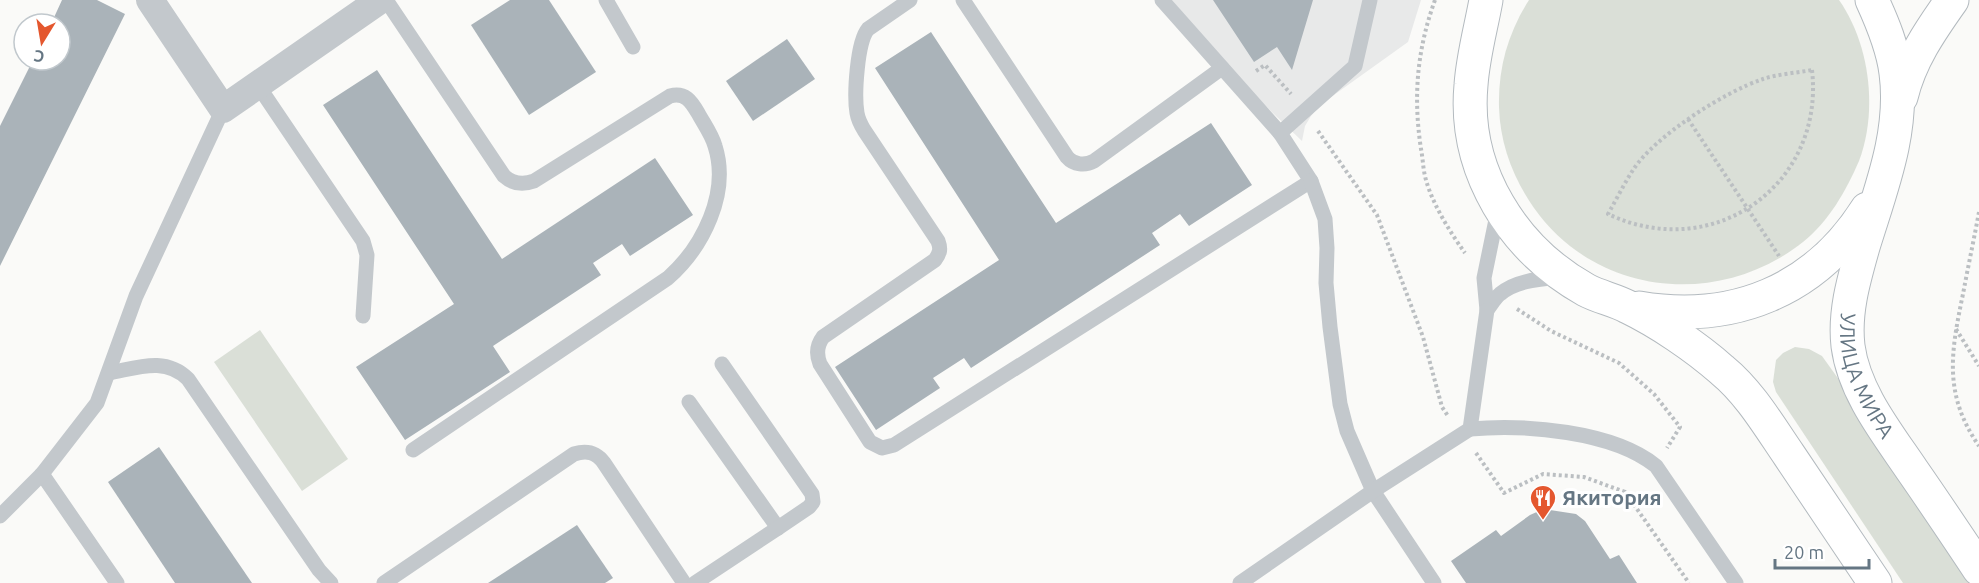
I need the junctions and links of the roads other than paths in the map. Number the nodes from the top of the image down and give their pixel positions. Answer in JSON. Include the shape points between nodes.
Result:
{"nodes":[{"id":1,"x":150,"y":0,"type":"edge"},
{"id":2,"x":380,"y":0,"type":"edge"},
{"id":3,"x":386,"y":0,"type":"edge"},
{"id":4,"x":606,"y":0,"type":"edge"},
{"id":5,"x":910,"y":0,"type":"edge"},
{"id":6,"x":963,"y":0,"type":"edge"},
{"id":7,"x":1162,"y":0,"type":"edge"},
{"id":8,"x":1370,"y":0,"type":"edge"},
{"id":9,"x":1486,"y":0,"type":"edge"},
{"id":10,"x":1495,"y":0,"type":"edge"},
{"id":11,"x":1872,"y":0,"type":"edge"},
{"id":12,"x":1952,"y":0,"type":"edge"},
{"id":13,"x":1477,"y":44,"type":"junction"},
{"id":14,"x":633,"y":47,"type":"dead end"},
{"id":15,"x":1222,"y":68,"type":"junction"},
{"id":16,"x":257,"y":84,"type":"junction"},
{"id":17,"x":224,"y":109,"type":"junction"},
{"id":18,"x":1897,"y":116,"type":"junction"},
{"id":19,"x":1280,"y":133,"type":"junction"},
{"id":20,"x":1890,"y":158,"type":"junction"},
{"id":21,"x":1311,"y":181,"type":"junction"},
{"id":22,"x":1498,"y":207,"type":"junction"},
{"id":23,"x":1565,"y":277,"type":"junction"},
{"id":24,"x":1628,"y":306,"type":"junction"},
{"id":25,"x":1487,"y":310,"type":"junction"},
{"id":26,"x":363,"y":316,"type":"dead end"},
{"id":27,"x":722,"y":364,"type":"dead end"},
{"id":28,"x":109,"y":374,"type":"junction"},
{"id":29,"x":689,"y":402,"type":"dead end"},
{"id":30,"x":1466,"y":431,"type":"junction"},
{"id":31,"x":413,"y":450,"type":"dead end"},
{"id":32,"x":42,"y":474,"type":"junction"},
{"id":33,"x":1373,"y":491,"type":"junction"},
{"id":34,"x":0,"y":516,"type":"edge"},
{"id":35,"x":778,"y":528,"type":"junction"},
{"id":36,"x":1979,"y":569,"type":"edge"},
{"id":37,"x":117,"y":583,"type":"edge"},
{"id":38,"x":331,"y":583,"type":"edge"},
{"id":39,"x":384,"y":583,"type":"edge"},
{"id":40,"x":684,"y":583,"type":"edge"},
{"id":41,"x":695,"y":583,"type":"edge"},
{"id":42,"x":1240,"y":583,"type":"edge"},
{"id":43,"x":1434,"y":583,"type":"edge"},
{"id":44,"x":1736,"y":583,"type":"edge"},
{"id":45,"x":1875,"y":583,"type":"edge"}],
"edges":[{"from":1,"to":17,"type":"street"},
{"from":2,"to":16,"type":"street"},
{"from":3,"to":31,"type":"lane","via":[[509,181],[534,181],[676,95],[693,104],[718,157],[717,190],[707,226],[682,266]]},
{"from":4,"to":14,"type":"lane"},
{"from":5,"to":21,"type":"lane","via":[[864,34],[859,51],[857,112],[864,130],[938,241],[939,254],[823,336],[818,349],[820,364],[870,442],[882,448],[894,445]]},
{"from":6,"to":15,"type":"lane","via":[[1067,158],[1077,164],[1094,161]]},
{"from":7,"to":15,"type":"lane"},
{"from":8,"to":19,"type":"lane","via":[[1355,66]]},
{"from":9,"to":13,"type":"main road","name":"УЛИЦА МИРА"},
{"from":10,"to":13,"type":"main road","name":"УЛИЦА МИРА"},
{"from":11,"to":18,"type":"main road","name":"УЛИЦА МИРА","via":[[1887,32],[1896,74]]},
{"from":12,"to":18,"type":"main road","via":[[1916,56]]},
{"from":13,"to":22,"type":"main road","name":"УЛИЦА МИРА","via":[[1470,86],[1472,128],[1481,168]]},
{"from":15,"to":19,"type":"lane"},
{"from":16,"to":17,"type":"street"},
{"from":16,"to":26,"type":"lane","via":[[363,241],[367,255]]},
{"from":17,"to":28,"type":"lane","via":[[136,296]]},
{"from":18,"to":20,"type":"main road","name":"УЛИЦА МИРА"},
{"from":19,"to":21,"type":"lane"},
{"from":20,"to":24,"type":"main road","name":"УЛИЦА МИРА","via":[[1875,197],[1852,232],[1823,262],[1789,287],[1750,304],[1709,312],[1667,313]]},
{"from":20,"to":36,"type":"main road","name":"УЛИЦА МИРА","via":[[1853,280],[1848,347],[1858,381],[1877,418]]},
{"from":21,"to":33,"type":"lane","via":[[1325,219],[1326,284],[1340,404],[1353,449]]},
{"from":22,"to":23,"type":"main road","name":"УЛИЦА МИРА","via":[[1523,241]]},
{"from":22,"to":25,"type":"lane","via":[[1484,278]]},
{"from":23,"to":24,"type":"main road","name":"УЛИЦА МИРА"},
{"from":23,"to":25,"type":"lane","via":[[1515,285],[1500,294]]},
{"from":24,"to":45,"type":"main road","name":"УЛИЦА МИРА","via":[[1692,346],[1724,371],[1755,405]]},
{"from":25,"to":30,"type":"lane"},
{"from":27,"to":35,"type":"lane","via":[[813,498],[809,507]]},
{"from":28,"to":32,"type":"lane","via":[[92,411]]},
{"from":28,"to":38,"type":"lane","via":[[160,365],[180,371]]},
{"from":29,"to":35,"type":"lane"},
{"from":30,"to":33,"type":"lane"},
{"from":30,"to":44,"type":"lane","via":[[1512,427],[1563,433],[1610,442],[1645,457],[1656,466]]},
{"from":32,"to":34,"type":"lane"},
{"from":32,"to":37,"type":"lane"},
{"from":33,"to":42,"type":"lane"},
{"from":33,"to":43,"type":"lane"},
{"from":35,"to":41,"type":"lane"},
{"from":39,"to":40,"type":"lane","via":[[574,454],[585,451],[600,457]]}]}
